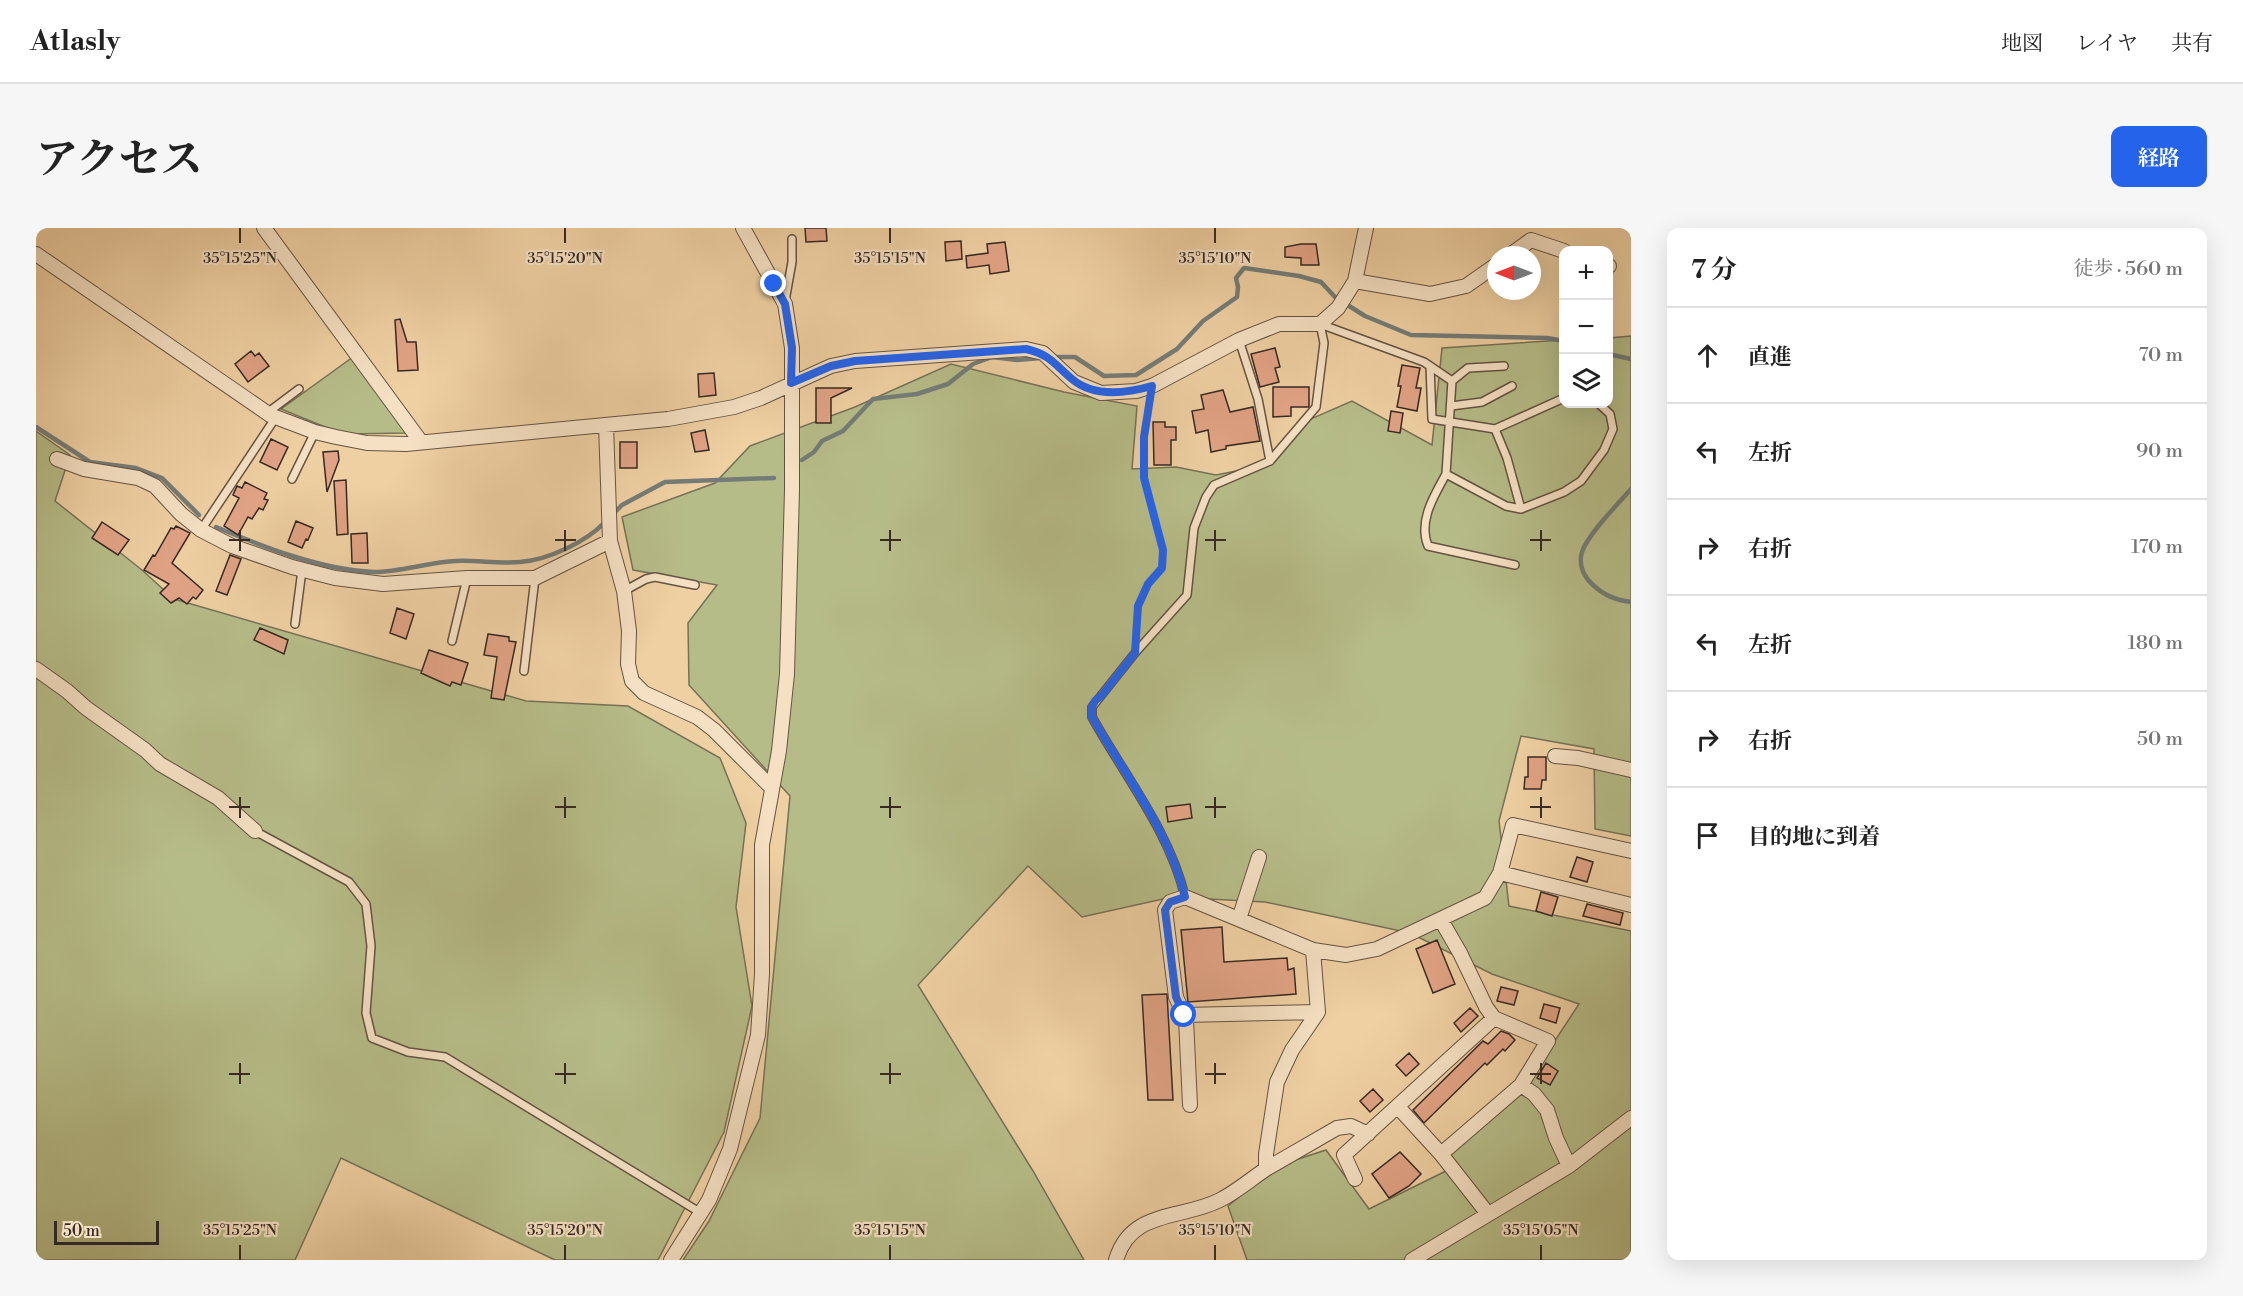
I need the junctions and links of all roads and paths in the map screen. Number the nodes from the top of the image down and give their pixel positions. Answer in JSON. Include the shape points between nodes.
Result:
{"nodes":[{"id":1,"x":264,"y":228,"type":"edge"},
{"id":2,"x":743,"y":228,"type":"edge"},
{"id":3,"x":1366,"y":228,"type":"edge"},
{"id":4,"x":792,"y":239,"type":"dead end"},
{"id":5,"x":1523,"y":246,"type":"edge"},
{"id":6,"x":1559,"y":250,"type":"edge"},
{"id":7,"x":36,"y":254,"type":"edge"},
{"id":8,"x":1487,"y":271,"type":"edge"},
{"id":9,"x":1355,"y":281,"type":"junction"},
{"id":10,"x":785,"y":304,"type":"junction"},
{"id":11,"x":1320,"y":324,"type":"junction"},
{"id":12,"x":1239,"y":340,"type":"junction"},
{"id":13,"x":1430,"y":366,"type":"junction"},
{"id":14,"x":1504,"y":366,"type":"dead end"},
{"id":15,"x":1452,"y":381,"type":"junction"},
{"id":16,"x":791,"y":383,"type":"junction"},
{"id":17,"x":1152,"y":386,"type":"junction"},
{"id":18,"x":1512,"y":386,"type":"dead end"},
{"id":19,"x":299,"y":389,"type":"dead end"},
{"id":20,"x":1559,"y":400,"type":"edge"},
{"id":21,"x":1451,"y":406,"type":"junction"},
{"id":22,"x":1603,"y":408,"type":"edge"},
{"id":23,"x":271,"y":415,"type":"junction"},
{"id":24,"x":1450,"y":420,"type":"junction"},
{"id":25,"x":606,"y":425,"type":"junction"},
{"id":26,"x":1495,"y":429,"type":"junction"},
{"id":27,"x":315,"y":432,"type":"junction"},
{"id":28,"x":422,"y":442,"type":"junction"},
{"id":29,"x":57,"y":459,"type":"dead end"},
{"id":30,"x":1270,"y":461,"type":"junction"},
{"id":31,"x":1446,"y":474,"type":"junction"},
{"id":32,"x":292,"y":479,"type":"dead end"},
{"id":33,"x":1521,"y":509,"type":"junction"},
{"id":34,"x":201,"y":530,"type":"junction"},
{"id":35,"x":610,"y":541,"type":"junction"},
{"id":36,"x":1515,"y":565,"type":"dead end"},
{"id":37,"x":302,"y":570,"type":"junction"},
{"id":38,"x":467,"y":578,"type":"junction"},
{"id":39,"x":535,"y":578,"type":"junction"},
{"id":40,"x":695,"y":585,"type":"dead end"},
{"id":41,"x":624,"y":591,"type":"junction"},
{"id":42,"x":295,"y":624,"type":"dead end"},
{"id":43,"x":452,"y":641,"type":"dead end"},
{"id":44,"x":1135,"y":653,"type":"junction"},
{"id":45,"x":36,"y":669,"type":"edge"},
{"id":46,"x":525,"y":671,"type":"dead end"},
{"id":47,"x":1555,"y":756,"type":"dead end"},
{"id":48,"x":1631,"y":771,"type":"edge"},
{"id":49,"x":772,"y":788,"type":"junction"},
{"id":50,"x":255,"y":831,"type":"joint"},
{"id":51,"x":1631,"y":851,"type":"edge"},
{"id":52,"x":1259,"y":856,"type":"dead end"},
{"id":53,"x":1500,"y":873,"type":"junction"},
{"id":54,"x":1185,"y":897,"type":"junction"},
{"id":55,"x":1631,"y":905,"type":"edge"},
{"id":56,"x":1239,"y":919,"type":"junction"},
{"id":57,"x":1441,"y":920,"type":"junction"},
{"id":58,"x":1313,"y":950,"type":"junction"},
{"id":59,"x":1318,"y":1012,"type":"junction"},
{"id":60,"x":1184,"y":1015,"type":"junction"},
{"id":61,"x":1494,"y":1018,"type":"junction"},
{"id":62,"x":1521,"y":1085,"type":"junction"},
{"id":63,"x":1190,"y":1105,"type":"dead end"},
{"id":64,"x":1398,"y":1107,"type":"junction"},
{"id":65,"x":1631,"y":1118,"type":"edge"},
{"id":66,"x":1368,"y":1134,"type":"junction"},
{"id":67,"x":1441,"y":1154,"type":"junction"},
{"id":68,"x":1569,"y":1166,"type":"junction"},
{"id":69,"x":1266,"y":1169,"type":"junction"},
{"id":70,"x":1355,"y":1179,"type":"dead end"},
{"id":71,"x":702,"y":1214,"type":"junction"},
{"id":72,"x":1488,"y":1214,"type":"junction"},
{"id":73,"x":671,"y":1260,"type":"edge"},
{"id":74,"x":1116,"y":1260,"type":"edge"},
{"id":75,"x":1412,"y":1260,"type":"edge"}],
"edges":[{"from":1,"to":28,"type":"street"},
{"from":2,"to":10,"type":"street"},
{"from":3,"to":9,"type":"street"},
{"from":4,"to":10,"type":"lane"},
{"from":5,"to":6,"type":"street","via":[[1531,240]]},
{"from":7,"to":23,"type":"street"},
{"from":8,"to":9,"type":"street","via":[[1466,286],[1430,294]]},
{"from":9,"to":11,"type":"street","via":[[1338,308]]},
{"from":10,"to":16,"type":"street","via":[[792,348]]},
{"from":11,"to":12,"type":"street","via":[[1279,324]]},
{"from":11,"to":13,"type":"lane"},
{"from":11,"to":30,"type":"lane","via":[[1324,343],[1316,408]]},
{"from":12,"to":17,"type":"street"},
{"from":12,"to":30,"type":"lane","via":[[1258,399]]},
{"from":13,"to":15,"type":"lane"},
{"from":13,"to":24,"type":"lane","via":[[1432,419]]},
{"from":14,"to":15,"type":"lane","via":[[1468,368]]},
{"from":15,"to":21,"type":"lane"},
{"from":16,"to":17,"type":"street","via":[[831,366],[855,361],[1026,349],[1043,353],[1074,382],[1101,393]]},
{"from":16,"to":25,"type":"street","via":[[734,407]]},
{"from":16,"to":49,"type":"street","via":[[787,674]]},
{"from":17,"to":44,"type":"path","via":[[1144,437],[1144,478],[1163,550],[1162,568],[1148,584],[1138,606]]},
{"from":18,"to":21,"type":"lane","via":[[1482,402]]},
{"from":19,"to":23,"type":"lane"},
{"from":20,"to":26,"type":"lane"},
{"from":21,"to":24,"type":"lane"},
{"from":22,"to":33,"type":"lane","via":[[1610,414],[1613,429],[1604,450],[1581,481]]},
{"from":23,"to":27,"type":"street"},
{"from":23,"to":34,"type":"lane"},
{"from":24,"to":26,"type":"lane"},
{"from":24,"to":31,"type":"lane"},
{"from":25,"to":28,"type":"street"},
{"from":25,"to":35,"type":"street"},
{"from":26,"to":33,"type":"lane"},
{"from":27,"to":28,"type":"street","via":[[367,443]]},
{"from":27,"to":32,"type":"lane"},
{"from":29,"to":34,"type":"street","via":[[84,469],[138,478],[155,486]]},
{"from":30,"to":44,"type":"lane","via":[[1214,485],[1194,528],[1187,595]]},
{"from":31,"to":33,"type":"lane","via":[[1506,506]]},
{"from":31,"to":36,"type":"lane","via":[[1428,508],[1423,535],[1428,546]]},
{"from":34,"to":37,"type":"street","via":[[232,546]]},
{"from":35,"to":39,"type":"street"},
{"from":35,"to":41,"type":"street"},
{"from":37,"to":38,"type":"street","via":[[383,584]]},
{"from":37,"to":42,"type":"lane"},
{"from":38,"to":39,"type":"street"},
{"from":38,"to":43,"type":"lane"},
{"from":39,"to":46,"type":"lane"},
{"from":40,"to":41,"type":"lane","via":[[655,577]]},
{"from":41,"to":49,"type":"street","via":[[632,681],[644,693],[705,723]]},
{"from":44,"to":54,"type":"lane","via":[[1095,701],[1092,717],[1156,826]]},
{"from":45,"to":50,"type":"street","via":[[160,764],[218,798]]},
{"from":47,"to":48,"type":"street"},
{"from":49,"to":71,"type":"street","via":[[762,845],[758,1035],[730,1149]]},
{"from":50,"to":71,"type":"lane","via":[[349,882],[366,904],[371,946],[366,1013],[372,1038],[408,1052],[445,1057]]},
{"from":51,"to":53,"type":"street","via":[[1513,825]]},
{"from":52,"to":56,"type":"street"},
{"from":53,"to":55,"type":"street"},
{"from":53,"to":57,"type":"street","via":[[1485,898]]},
{"from":54,"to":56,"type":"street"},
{"from":54,"to":60,"type":"street","via":[[1170,902],[1165,910],[1176,997]]},
{"from":56,"to":58,"type":"street"},
{"from":57,"to":58,"type":"street","via":[[1377,949],[1346,955]]},
{"from":57,"to":61,"type":"street"},
{"from":58,"to":59,"type":"street"},
{"from":59,"to":60,"type":"street"},
{"from":59,"to":69,"type":"street","via":[[1292,1050],[1277,1082]]},
{"from":60,"to":63,"type":"street"},
{"from":61,"to":62,"type":"street","via":[[1548,1041]]},
{"from":61,"to":64,"type":"street"},
{"from":62,"to":67,"type":"street"},
{"from":62,"to":68,"type":"street","via":[[1547,1110]]},
{"from":64,"to":66,"type":"street"},
{"from":64,"to":67,"type":"street"},
{"from":65,"to":68,"type":"street"},
{"from":66,"to":69,"type":"street","via":[[1351,1126],[1337,1128]]},
{"from":66,"to":70,"type":"street","via":[[1344,1155]]},
{"from":67,"to":72,"type":"street"},
{"from":68,"to":72,"type":"street"},
{"from":69,"to":74,"type":"street","via":[[1219,1201],[1140,1226],[1123,1241]]},
{"from":71,"to":73,"type":"street"},
{"from":72,"to":75,"type":"street"}]}
